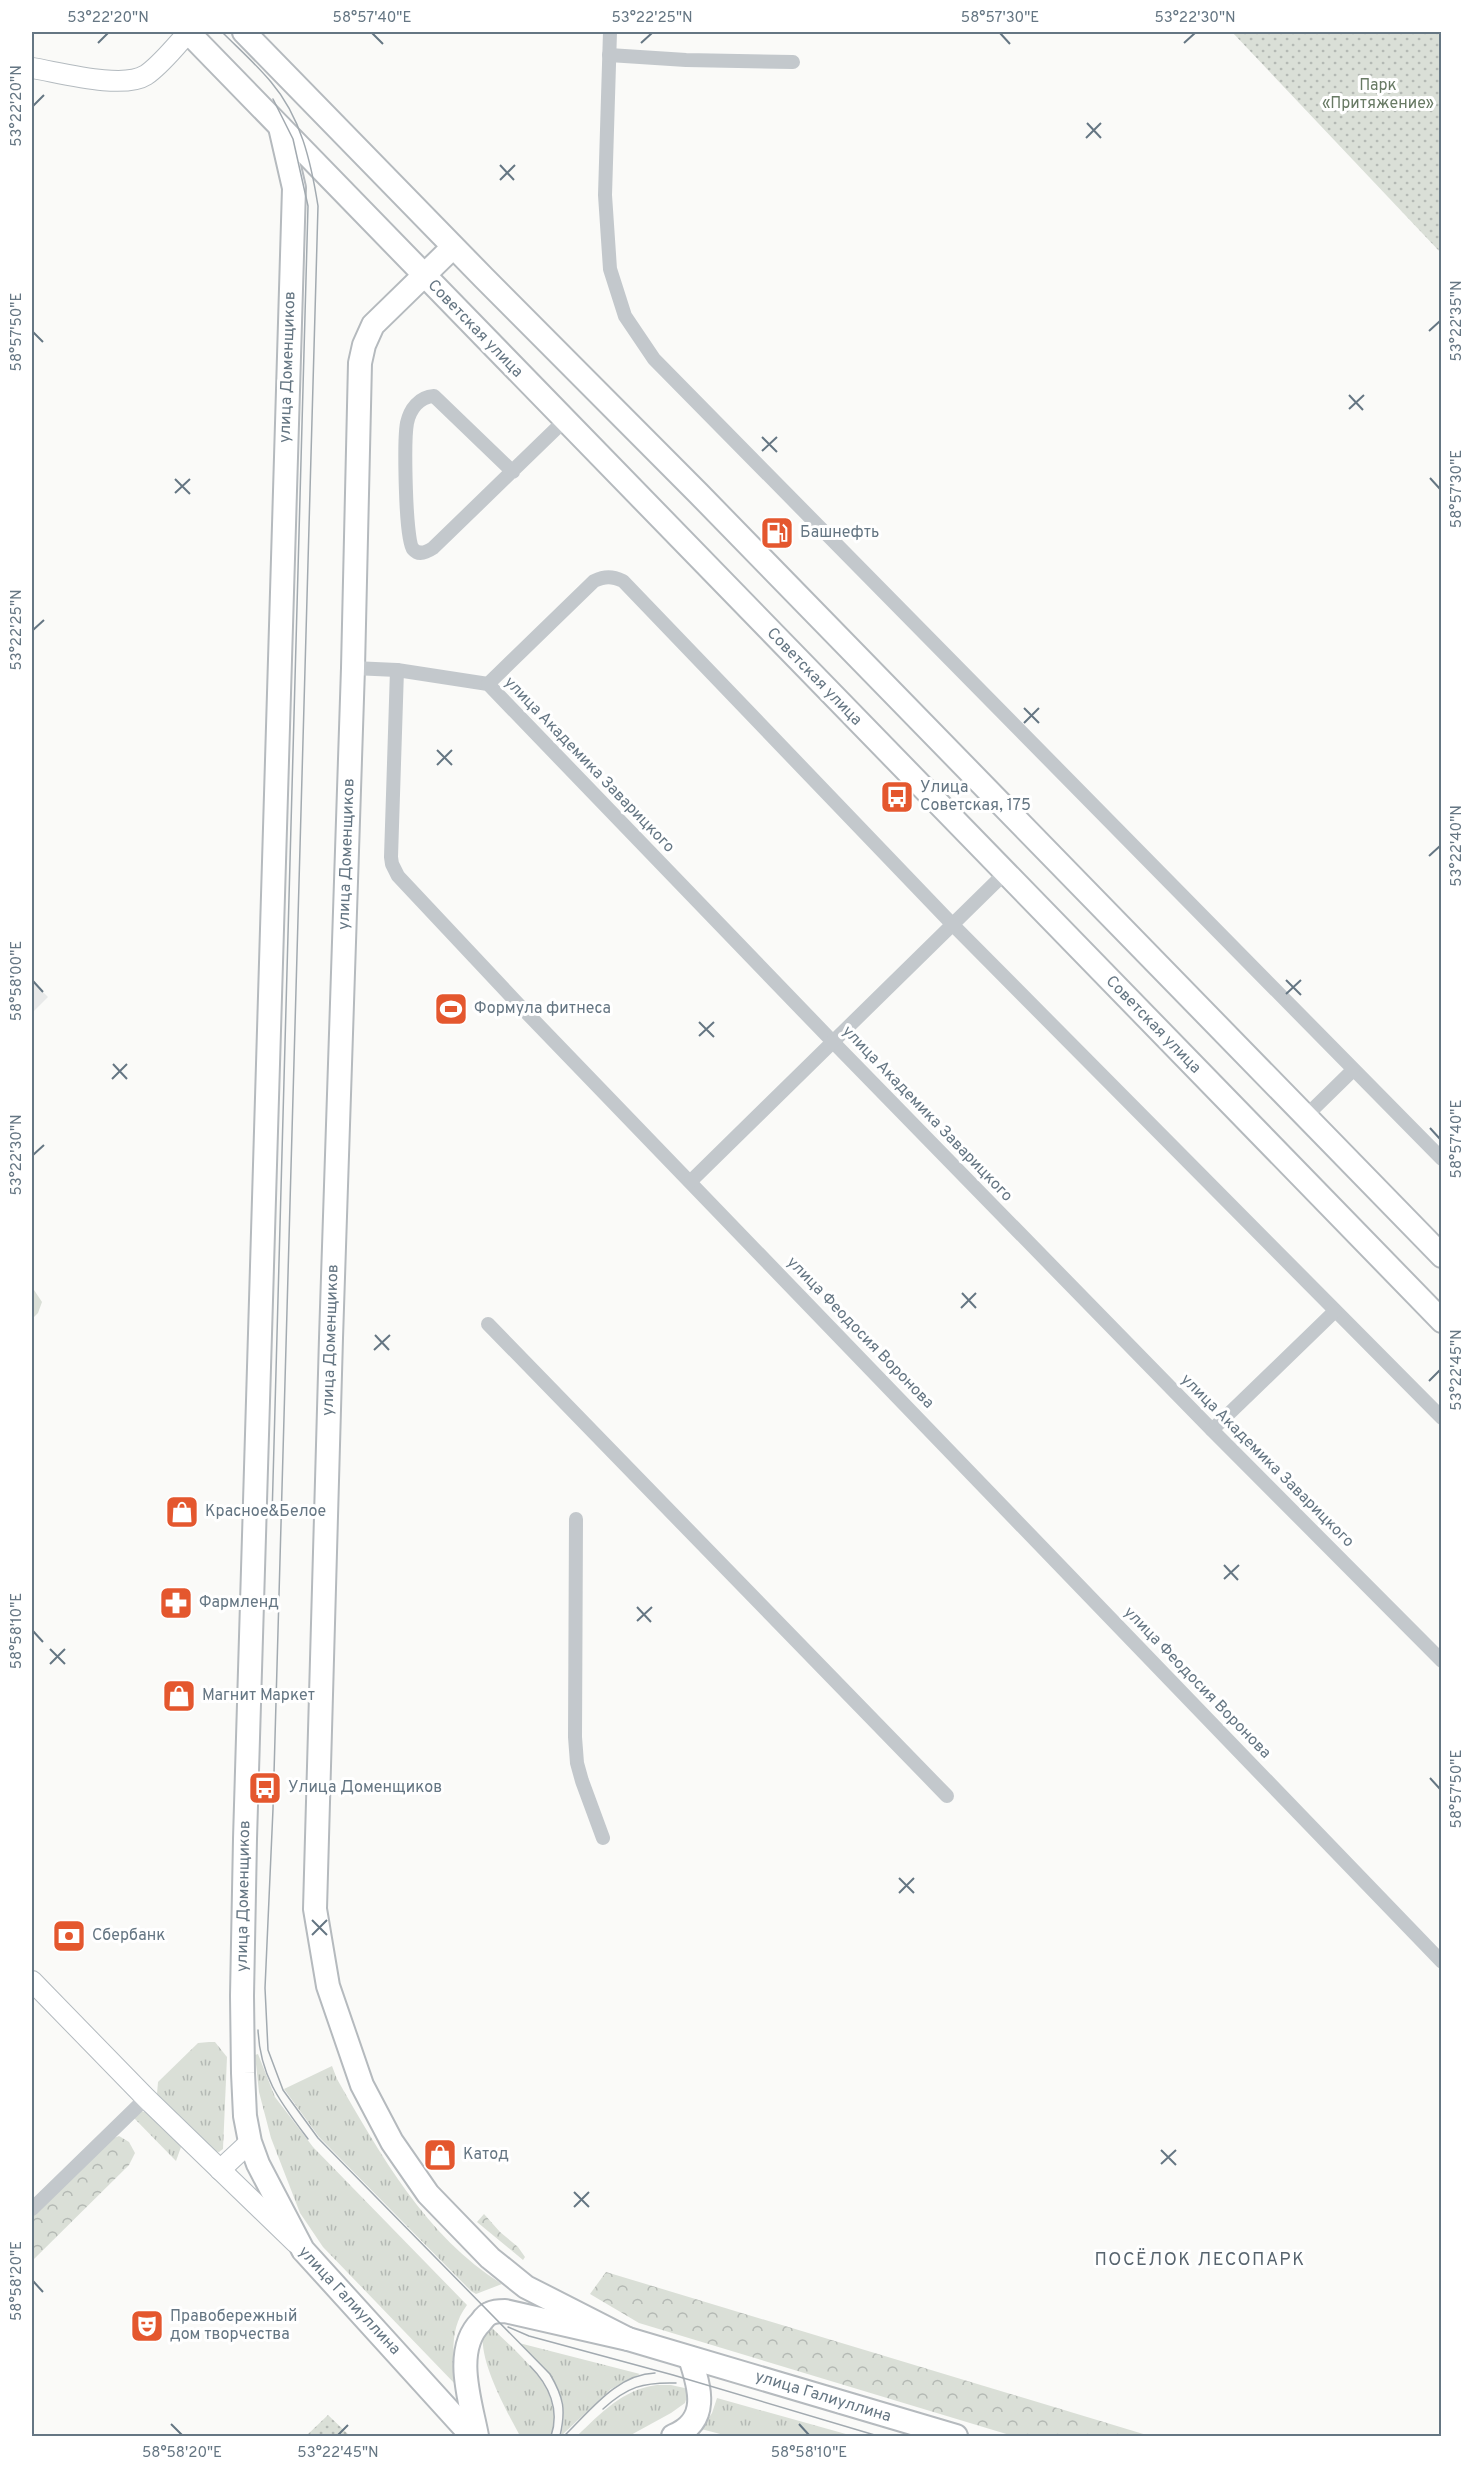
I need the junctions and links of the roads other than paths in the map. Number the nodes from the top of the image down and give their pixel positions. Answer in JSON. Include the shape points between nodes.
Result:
{"nodes":[{"id":1,"x":189,"y":32,"type":"edge"},
{"id":2,"x":244,"y":32,"type":"edge"},
{"id":3,"x":610,"y":32,"type":"edge"},
{"id":4,"x":609,"y":55,"type":"junction"},
{"id":5,"x":794,"y":62,"type":"dead end"},
{"id":6,"x":32,"y":68,"type":"edge"},
{"id":7,"x":280,"y":127,"type":"junction"},
{"id":8,"x":453,"y":247,"type":"junction"},
{"id":9,"x":423,"y":276,"type":"junction"},
{"id":10,"x":564,"y":421,"type":"junction"},
{"id":11,"x":513,"y":472,"type":"junction"},
{"id":12,"x":353,"y":668,"type":"junction"},
{"id":13,"x":397,"y":670,"type":"junction"},
{"id":14,"x":488,"y":684,"type":"junction"},
{"id":15,"x":1004,"y":874,"type":"junction"},
{"id":16,"x":953,"y":924,"type":"junction"},
{"id":17,"x":833,"y":1042,"type":"junction"},
{"id":18,"x":1353,"y":1070,"type":"junction"},
{"id":19,"x":1306,"y":1116,"type":"junction"},
{"id":20,"x":1442,"y":1159,"type":"edge"},
{"id":21,"x":691,"y":1181,"type":"junction"},
{"id":22,"x":1442,"y":1256,"type":"edge"},
{"id":23,"x":1335,"y":1311,"type":"junction"},
{"id":24,"x":1442,"y":1322,"type":"edge"},
{"id":25,"x":488,"y":1324,"type":"dead end"},
{"id":26,"x":1442,"y":1418,"type":"edge"},
{"id":27,"x":1212,"y":1430,"type":"junction"},
{"id":28,"x":576,"y":1519,"type":"dead end"},
{"id":29,"x":1442,"y":1661,"type":"edge"},
{"id":30,"x":947,"y":1796,"type":"dead end"},
{"id":31,"x":603,"y":1838,"type":"dead end"},
{"id":32,"x":1440,"y":1958,"type":"edge"},
{"id":33,"x":32,"y":1981,"type":"edge"},
{"id":34,"x":146,"y":2098,"type":"junction"},
{"id":35,"x":250,"y":2142,"type":"junction"},
{"id":36,"x":220,"y":2170,"type":"junction"},
{"id":37,"x":32,"y":2209,"type":"edge"},
{"id":38,"x":303,"y":2250,"type":"junction"},
{"id":39,"x":628,"y":2339,"type":"junction"},
{"id":40,"x":690,"y":2358,"type":"junction"},
{"id":41,"x":475,"y":2436,"type":"edge"},
{"id":42,"x":673,"y":2436,"type":"edge"},
{"id":43,"x":956,"y":2436,"type":"edge"}],
"edges":[{"from":1,"to":6,"type":"street","via":[[144,76],[129,80]]},
{"from":1,"to":7,"type":"main road","name":"Советская улица"},
{"from":2,"to":8,"type":"main road"},
{"from":3,"to":4,"type":"street"},
{"from":4,"to":5,"type":"street"},
{"from":4,"to":18,"type":"street","via":[[605,195],[610,269],[625,316],[654,359]]},
{"from":7,"to":9,"type":"main road","name":"Советская улица"},
{"from":7,"to":35,"type":"main road","name":"улица Доменщиков","via":[[294,188],[244,1869],[243,2073]]},
{"from":8,"to":9,"type":"main road","name":"улица Доменщиков"},
{"from":8,"to":19,"type":"main road"},
{"from":9,"to":10,"type":"main road","name":"Советская улица"},
{"from":9,"to":12,"type":"main road","name":"улица Доменщиков","via":[[373,325],[360,363]]},
{"from":10,"to":11,"type":"street"},
{"from":10,"to":15,"type":"main road","name":"Советская улица"},
{"from":11,"to":11,"type":"street","via":[[433,548],[425,553],[411,548],[407,530],[407,424],[417,403],[434,396]]},
{"from":12,"to":13,"type":"street","name":"улица Академика Заварицкого"},
{"from":12,"to":39,"type":"main road","name":"улица Доменщиков","via":[[315,1881],[319,1939],[334,2008],[362,2085],[392,2142],[428,2194],[490,2258],[526,2287]]},
{"from":13,"to":14,"type":"street","name":"улица Академика Заварицкого"},
{"from":13,"to":21,"type":"street","name":"улица Феодосия Воронова","via":[[391,857],[394,870]]},
{"from":14,"to":16,"type":"street","via":[[594,581],[614,577],[623,581]]},
{"from":14,"to":17,"type":"street","name":"улица Академика Заварицкого"},
{"from":15,"to":16,"type":"street"},
{"from":15,"to":24,"type":"main road","name":"Советская улица"},
{"from":16,"to":17,"type":"street"},
{"from":16,"to":23,"type":"street"},
{"from":17,"to":21,"type":"street"},
{"from":17,"to":27,"type":"street","name":"улица Академика Заварицкого"},
{"from":18,"to":19,"type":"street"},
{"from":18,"to":20,"type":"street"},
{"from":19,"to":22,"type":"main road"},
{"from":21,"to":32,"type":"street","name":"улица Феодосия Воронова"},
{"from":23,"to":26,"type":"street"},
{"from":23,"to":27,"type":"street"},
{"from":25,"to":30,"type":"street"},
{"from":27,"to":29,"type":"street","name":"улица Академика Заварицкого"},
{"from":28,"to":31,"type":"street","via":[[576,1754]]},
{"from":33,"to":34,"type":"street","name":"улица Галиуллина"},
{"from":34,"to":36,"type":"street","name":"улица Галиуллина"},
{"from":34,"to":37,"type":"street"},
{"from":35,"to":36,"type":"street"},
{"from":35,"to":38,"type":"main road","name":"улица Доменщиков"},
{"from":36,"to":38,"type":"street","name":"улица Галиуллина"},
{"from":38,"to":41,"type":"main road","name":"улица Галиуллина"},
{"from":39,"to":40,"type":"main road","name":"улица Галиуллина"},
{"from":39,"to":41,"type":"main road","name":"улица Галиуллина","via":[[505,2311],[490,2313],[468,2341],[466,2360]]},
{"from":40,"to":42,"type":"main road","via":[[700,2387],[699,2406],[693,2423]]},
{"from":40,"to":43,"type":"main road","name":"улица Галиуллина"}]}
